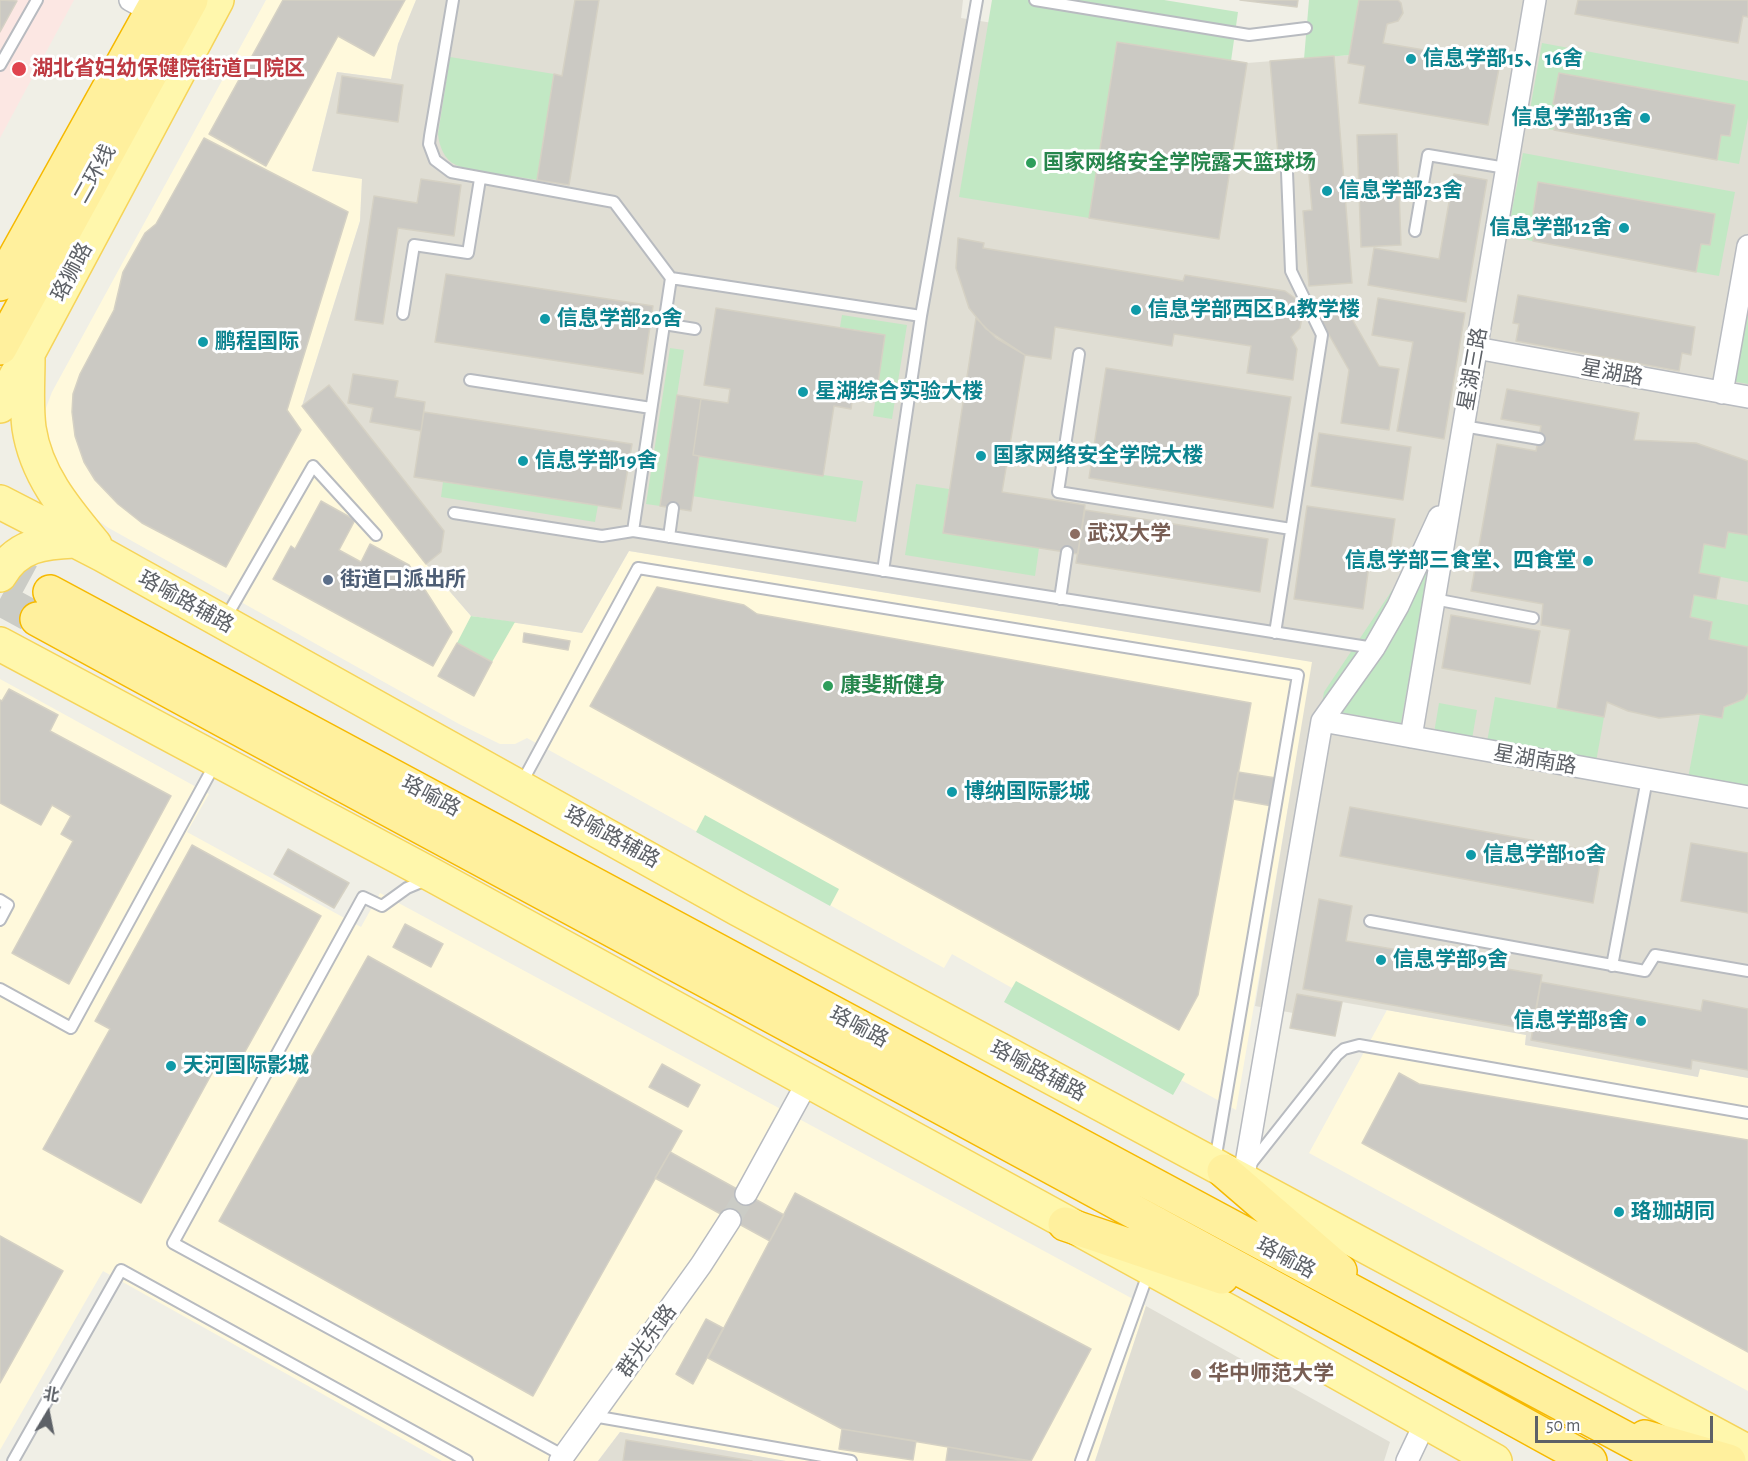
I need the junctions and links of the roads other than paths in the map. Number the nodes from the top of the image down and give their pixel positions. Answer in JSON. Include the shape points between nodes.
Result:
{"nodes":[{"id":1,"x":37,"y":0,"type":"edge"},
{"id":2,"x":190,"y":0,"type":"edge"},
{"id":3,"x":217,"y":0,"type":"edge"},
{"id":4,"x":453,"y":0,"type":"edge"},
{"id":5,"x":977,"y":0,"type":"edge"},
{"id":6,"x":1035,"y":0,"type":"edge"},
{"id":7,"x":1534,"y":0,"type":"edge"},
{"id":8,"x":143,"y":1,"type":"edge"},
{"id":9,"x":1306,"y":28,"type":"dead end"},
{"id":10,"x":0,"y":65,"type":"edge"},
{"id":11,"x":1506,"y":168,"type":"junction"},
{"id":12,"x":1287,"y":172,"type":"dead end"},
{"id":13,"x":480,"y":179,"type":"junction"},
{"id":14,"x":1415,"y":231,"type":"dead end"},
{"id":15,"x":1748,"y":246,"type":"edge"},
{"id":16,"x":0,"y":263,"type":"edge"},
{"id":17,"x":671,"y":278,"type":"junction"},
{"id":18,"x":0,"y":284,"type":"edge"},
{"id":19,"x":403,"y":314,"type":"dead end"},
{"id":20,"x":921,"y":316,"type":"junction"},
{"id":21,"x":664,"y":324,"type":"junction"},
{"id":22,"x":695,"y":329,"type":"dead end"},
{"id":23,"x":1476,"y":348,"type":"junction"},
{"id":24,"x":14,"y":351,"type":"edge"},
{"id":25,"x":1079,"y":354,"type":"dead end"},
{"id":26,"x":470,"y":380,"type":"dead end"},
{"id":27,"x":1722,"y":393,"type":"junction"},
{"id":28,"x":1748,"y":398,"type":"edge"},
{"id":29,"x":0,"y":406,"type":"edge"},
{"id":30,"x":651,"y":408,"type":"junction"},
{"id":31,"x":1463,"y":426,"type":"junction"},
{"id":32,"x":1539,"y":439,"type":"dead end"},
{"id":33,"x":1454,"y":480,"type":"junction"},
{"id":34,"x":0,"y":502,"type":"edge"},
{"id":35,"x":673,"y":508,"type":"dead end"},
{"id":36,"x":454,"y":513,"type":"dead end"},
{"id":37,"x":1292,"y":529,"type":"junction"},
{"id":38,"x":633,"y":531,"type":"junction"},
{"id":39,"x":376,"y":535,"type":"dead end"},
{"id":40,"x":669,"y":537,"type":"junction"},
{"id":41,"x":89,"y":548,"type":"junction"},
{"id":42,"x":1067,"y":552,"type":"dead end"},
{"id":43,"x":883,"y":571,"type":"junction"},
{"id":44,"x":0,"y":575,"type":"edge"},
{"id":45,"x":1060,"y":599,"type":"junction"},
{"id":46,"x":1434,"y":599,"type":"junction"},
{"id":47,"x":1533,"y":618,"type":"dead end"},
{"id":48,"x":223,"y":622,"type":"junction"},
{"id":49,"x":1275,"y":633,"type":"junction"},
{"id":50,"x":1374,"y":648,"type":"junction"},
{"id":51,"x":0,"y":650,"type":"edge"},
{"id":52,"x":1322,"y":721,"type":"junction"},
{"id":53,"x":1411,"y":737,"type":"junction"},
{"id":54,"x":218,"y":759,"type":"junction"},
{"id":55,"x":1647,"y":779,"type":"junction"},
{"id":56,"x":520,"y":786,"type":"junction"},
{"id":57,"x":1748,"y":797,"type":"edge"},
{"id":58,"x":434,"y":876,"type":"junction"},
{"id":59,"x":0,"y":900,"type":"edge"},
{"id":60,"x":0,"y":920,"type":"edge"},
{"id":61,"x":1370,"y":921,"type":"dead end"},
{"id":62,"x":1612,"y":966,"type":"junction"},
{"id":63,"x":1748,"y":971,"type":"edge"},
{"id":64,"x":0,"y":989,"type":"edge"},
{"id":65,"x":808,"y":1081,"type":"junction"},
{"id":66,"x":1748,"y":1113,"type":"edge"},
{"id":67,"x":1231,"y":1173,"type":"junction"},
{"id":68,"x":746,"y":1194,"type":"tunnel mouth"},
{"id":69,"x":730,"y":1220,"type":"tunnel mouth"},
{"id":70,"x":1065,"y":1224,"type":"joint"},
{"id":71,"x":1153,"y":1262,"type":"junction"},
{"id":72,"x":1314,"y":1308,"type":"junction"},
{"id":73,"x":1390,"y":1314,"type":"junction"},
{"id":74,"x":593,"y":1416,"type":"junction"},
{"id":75,"x":1425,"y":1423,"type":"junction"},
{"id":76,"x":1603,"y":1424,"type":"junction"},
{"id":77,"x":1748,"y":1452,"type":"edge"},
{"id":78,"x":562,"y":1458,"type":"edge"},
{"id":79,"x":13,"y":1461,"type":"edge"},
{"id":80,"x":467,"y":1461,"type":"edge"},
{"id":81,"x":850,"y":1461,"type":"edge"},
{"id":82,"x":1081,"y":1461,"type":"edge"},
{"id":83,"x":1407,"y":1461,"type":"edge"},
{"id":84,"x":1495,"y":1461,"type":"edge"},
{"id":85,"x":1590,"y":1461,"type":"edge"},
{"id":86,"x":1668,"y":1461,"type":"edge"},
{"id":87,"x":1729,"y":1461,"type":"edge"}],
"edges":[{"from":1,"to":10,"type":"lane"},
{"from":2,"to":24,"type":"highway","name":"二环线"},
{"from":3,"to":24,"type":"main road","name":"珞狮路"},
{"from":4,"to":13,"type":"lane","via":[[429,144],[442,166]]},
{"from":5,"to":20,"type":"lane"},
{"from":6,"to":9,"type":"lane","via":[[1249,35]]},
{"from":7,"to":11,"type":"street","name":"星湖三路"},
{"from":8,"to":16,"type":"main road"},
{"from":8,"to":18,"type":"highway","name":"二环线"},
{"from":11,"to":14,"type":"lane","via":[[1428,155]]},
{"from":11,"to":23,"type":"street","name":"星湖三路"},
{"from":12,"to":37,"type":"lane","via":[[1291,271],[1322,335]]},
{"from":13,"to":17,"type":"lane","via":[[614,202]]},
{"from":13,"to":19,"type":"lane","via":[[468,253],[414,245]]},
{"from":15,"to":27,"type":"street"},
{"from":17,"to":20,"type":"lane"},
{"from":17,"to":21,"type":"lane"},
{"from":20,"to":43,"type":"lane"},
{"from":21,"to":22,"type":"lane"},
{"from":21,"to":30,"type":"lane"},
{"from":23,"to":27,"type":"street","name":"星湖路"},
{"from":23,"to":31,"type":"street","name":"星湖三路"},
{"from":24,"to":29,"type":"main road","name":"珞狮路"},
{"from":24,"to":41,"type":"main road","via":[[41,467]]},
{"from":25,"to":37,"type":"lane","via":[[1058,492],[1075,499]]},
{"from":26,"to":30,"type":"lane"},
{"from":27,"to":28,"type":"street","name":"星湖路"},
{"from":30,"to":38,"type":"lane"},
{"from":31,"to":32,"type":"lane"},
{"from":31,"to":33,"type":"street","name":"星湖三路"},
{"from":33,"to":46,"type":"street","name":"星湖三路"},
{"from":33,"to":50,"type":"street","via":[[1417,567]]},
{"from":34,"to":41,"type":"main road","name":"珞喻路辅路"},
{"from":35,"to":40,"type":"lane"},
{"from":36,"to":38,"type":"lane","via":[[602,536]]},
{"from":37,"to":49,"type":"lane"},
{"from":38,"to":40,"type":"lane"},
{"from":39,"to":48,"type":"lane","via":[[314,466]]},
{"from":40,"to":43,"type":"lane"},
{"from":41,"to":44,"type":"main road","via":[[48,542],[29,547],[7,562]]},
{"from":41,"to":48,"type":"main road","name":"珞喻路辅路"},
{"from":42,"to":45,"type":"lane"},
{"from":43,"to":45,"type":"lane"},
{"from":45,"to":49,"type":"lane"},
{"from":46,"to":47,"type":"lane"},
{"from":46,"to":53,"type":"street","name":"星湖三路"},
{"from":48,"to":56,"type":"main road","name":"珞喻路辅路"},
{"from":49,"to":50,"type":"lane"},
{"from":50,"to":52,"type":"street"},
{"from":51,"to":54,"type":"main road","via":[[56,674]]},
{"from":52,"to":53,"type":"street","name":"星湖南路"},
{"from":52,"to":67,"type":"street"},
{"from":53,"to":55,"type":"street","name":"星湖南路"},
{"from":54,"to":58,"type":"main road"},
{"from":54,"to":64,"type":"lane","via":[[70,1028]]},
{"from":55,"to":57,"type":"street","name":"星湖南路"},
{"from":55,"to":62,"type":"lane"},
{"from":56,"to":67,"type":"main road","name":"珞喻路辅路","via":[[738,909]]},
{"from":56,"to":67,"type":"lane","via":[[638,568],[1298,675]]},
{"from":58,"to":65,"type":"main road"},
{"from":58,"to":78,"type":"lane","via":[[407,888],[382,906],[363,897],[173,1243]]},
{"from":59,"to":60,"type":"lane","via":[[8,905]]},
{"from":61,"to":62,"type":"lane"},
{"from":62,"to":63,"type":"lane","via":[[1644,971],[1655,955]]},
{"from":65,"to":68,"type":"street"},
{"from":65,"to":70,"type":"main road"},
{"from":66,"to":67,"type":"lane","via":[[1359,1045],[1337,1055]]},
{"from":67,"to":73,"type":"highway"},
{"from":67,"to":77,"type":"main road","name":"珞喻路辅路"},
{"from":69,"to":74,"type":"street","name":"群光东路"},
{"from":70,"to":71,"type":"highway"},
{"from":71,"to":72,"type":"highway"},
{"from":71,"to":75,"type":"main road"},
{"from":71,"to":82,"type":"lane"},
{"from":72,"to":73,"type":"highway","name":"珞喻路","via":[[516,880],[44,605]]},
{"from":72,"to":85,"type":"highway","name":"珞喻路"},
{"from":73,"to":76,"type":"highway","name":"珞喻路"},
{"from":74,"to":78,"type":"street","name":"群光东路"},
{"from":74,"to":81,"type":"lane"},
{"from":75,"to":83,"type":"street"},
{"from":75,"to":84,"type":"main road"},
{"from":76,"to":86,"type":"highway","name":"珞喻路"},
{"from":76,"to":87,"type":"highway"},
{"from":79,"to":80,"type":"lane","via":[[121,1270]]}]}
